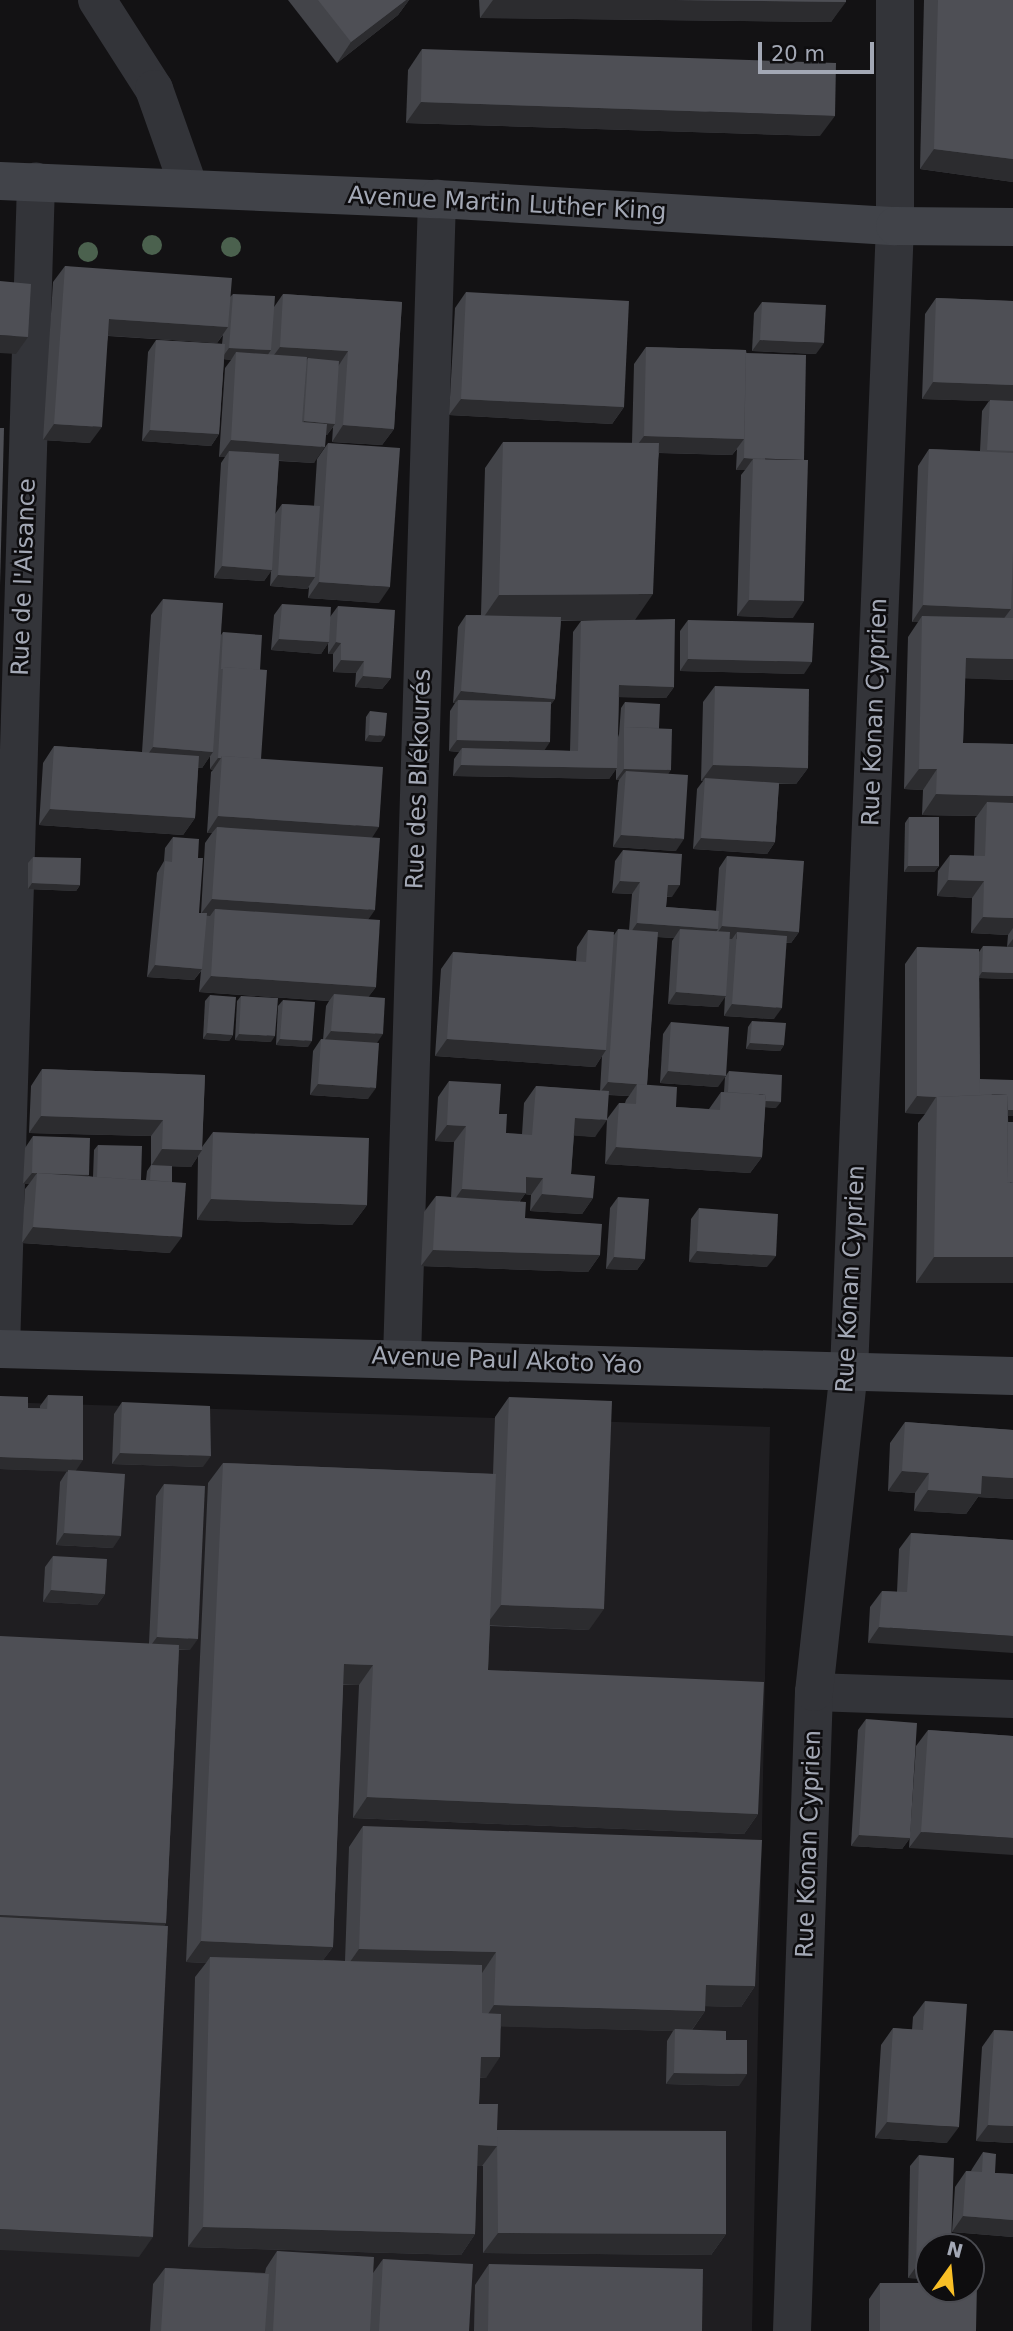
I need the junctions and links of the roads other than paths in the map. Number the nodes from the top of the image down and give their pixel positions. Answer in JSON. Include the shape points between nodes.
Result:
{"nodes":[{"id":1,"x":97,"y":0,"type":"edge"},
{"id":2,"x":895,"y":0,"type":"edge"},
{"id":3,"x":18,"y":181,"type":"edge"},
{"id":4,"x":190,"y":188,"type":"junction"},
{"id":5,"x":437,"y":199,"type":"junction"},
{"id":6,"x":895,"y":226,"type":"junction"},
{"id":7,"x":1013,"y":227,"type":"edge"},
{"id":8,"x":1,"y":1349,"type":"edge"},
{"id":9,"x":402,"y":1358,"type":"junction"},
{"id":10,"x":849,"y":1371,"type":"junction"},
{"id":11,"x":1013,"y":1376,"type":"edge"},
{"id":12,"x":814,"y":1692,"type":"junction"},
{"id":13,"x":1013,"y":1699,"type":"edge"},
{"id":14,"x":792,"y":2331,"type":"edge"}],
"edges":[{"from":1,"to":4,"type":"street","via":[[154,89]]},
{"from":2,"to":6,"type":"street","name":"Rue Konan Cyprien"},
{"from":3,"to":4,"type":"street","name":"Avenue Martin Luther King"},
{"from":3,"to":8,"type":"street","name":"Rue de l'Aisance"},
{"from":4,"to":5,"type":"street","name":"Avenue Martin Luther King"},
{"from":5,"to":6,"type":"street","name":"Avenue Martin Luther King"},
{"from":5,"to":9,"type":"street","name":"Rue des Blékourés"},
{"from":6,"to":7,"type":"street","name":"Avenue Martin Luther King"},
{"from":6,"to":10,"type":"street","name":"Rue Konan Cyprien"},
{"from":8,"to":9,"type":"street","name":"Avenue Paul Akoto Yao"},
{"from":9,"to":10,"type":"street","name":"Avenue Paul Akoto Yao"},
{"from":10,"to":11,"type":"street","name":"Avenue Paul Akoto Yao"},
{"from":10,"to":12,"type":"street","name":"Rue Konan Cyprien"},
{"from":12,"to":13,"type":"street"},
{"from":12,"to":14,"type":"street","name":"Rue Konan Cyprien"}]}
